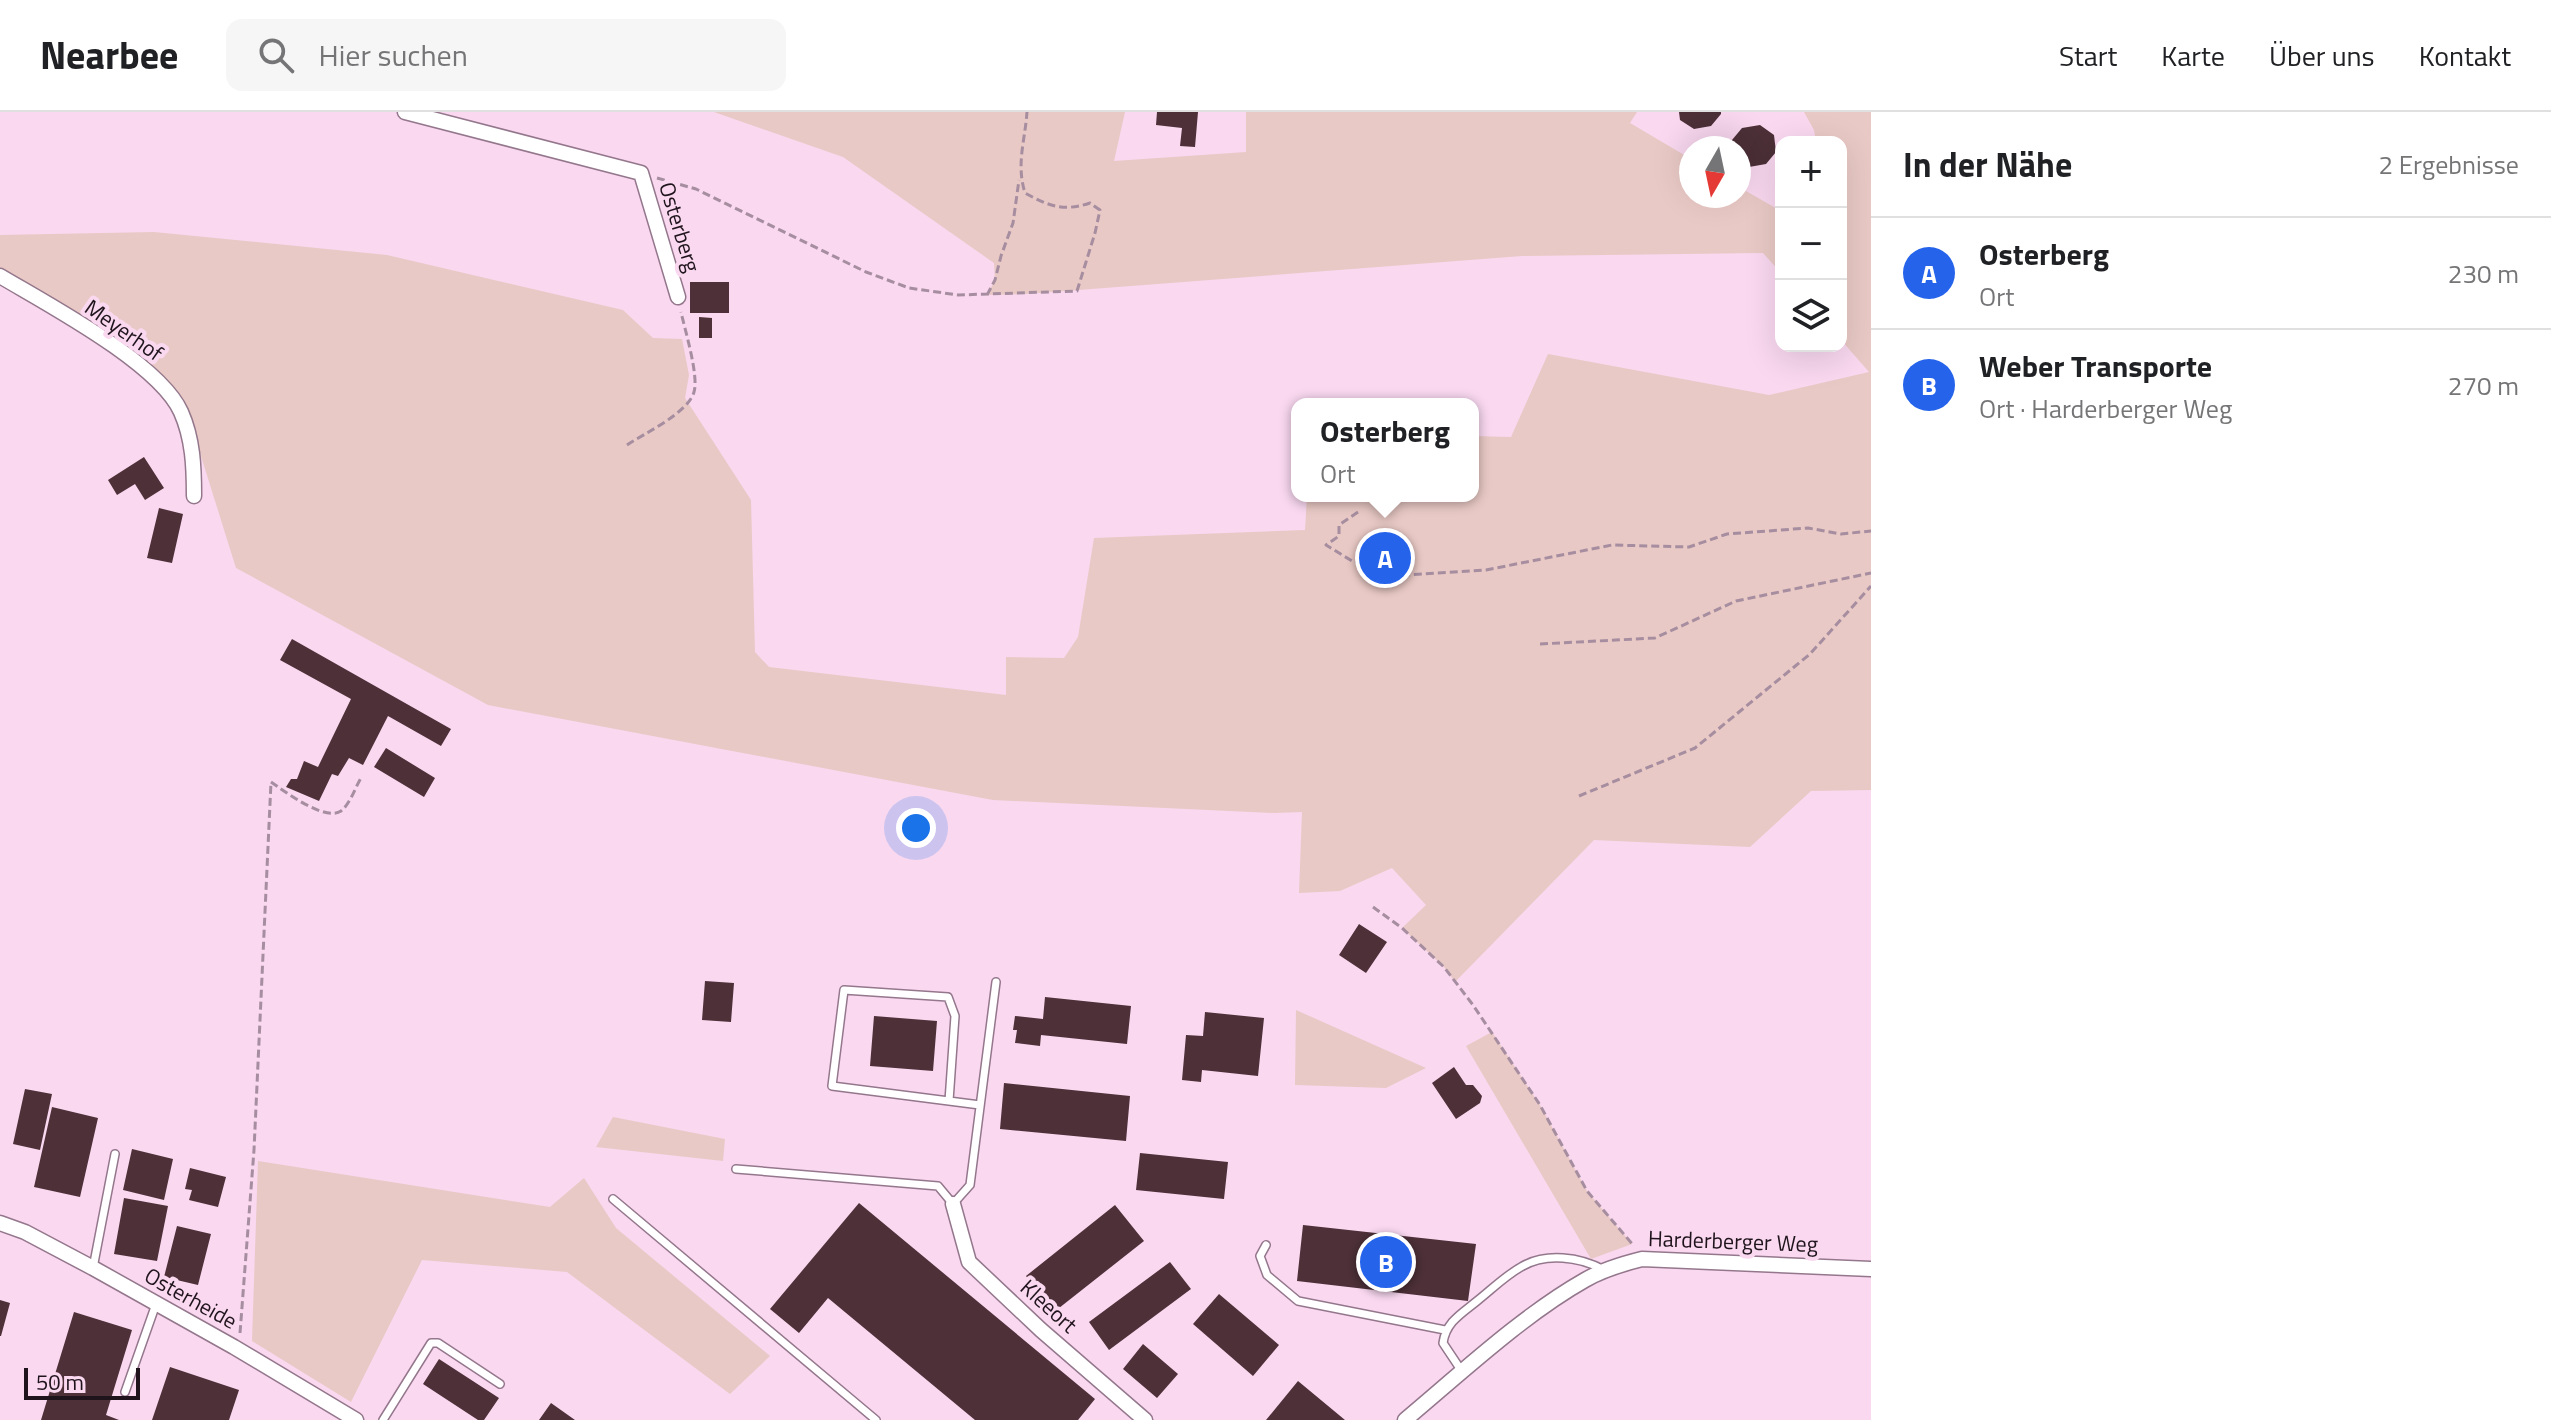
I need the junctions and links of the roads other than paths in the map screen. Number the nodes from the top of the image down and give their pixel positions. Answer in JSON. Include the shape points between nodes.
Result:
{"nodes":[{"id":1,"x":405,"y":112,"type":"edge"},
{"id":2,"x":0,"y":276,"type":"edge"},
{"id":3,"x":678,"y":297,"type":"road end"},
{"id":4,"x":194,"y":496,"type":"dead end"},
{"id":5,"x":996,"y":982,"type":"dead end"},
{"id":6,"x":949,"y":1101,"type":"junction"},
{"id":7,"x":980,"y":1105,"type":"junction"},
{"id":8,"x":115,"y":1154,"type":"dead end"},
{"id":9,"x":736,"y":1169,"type":"dead end"},
{"id":10,"x":613,"y":1199,"type":"dead end"},
{"id":11,"x":953,"y":1204,"type":"junction"},
{"id":12,"x":0,"y":1223,"type":"edge"},
{"id":13,"x":1266,"y":1245,"type":"dead end"},
{"id":14,"x":93,"y":1268,"type":"junction"},
{"id":15,"x":1871,"y":1269,"type":"edge"},
{"id":16,"x":1605,"y":1270,"type":"junction"},
{"id":17,"x":156,"y":1304,"type":"junction"},
{"id":18,"x":1445,"y":1330,"type":"junction"},
{"id":19,"x":1463,"y":1372,"type":"junction"},
{"id":20,"x":500,"y":1384,"type":"dead end"},
{"id":21,"x":125,"y":1392,"type":"dead end"},
{"id":22,"x":356,"y":1420,"type":"edge"},
{"id":23,"x":383,"y":1420,"type":"edge"},
{"id":24,"x":876,"y":1420,"type":"edge"},
{"id":25,"x":1145,"y":1420,"type":"edge"},
{"id":26,"x":1405,"y":1420,"type":"edge"}],
"edges":[{"from":1,"to":3,"type":"street","name":"Osterberg","via":[[641,173]]},
{"from":2,"to":4,"type":"street","name":"Meyerhof","via":[[122,351],[157,380],[179,408],[190,439]]},
{"from":5,"to":7,"type":"lane"},
{"from":6,"to":6,"type":"lane","via":[[832,1086],[844,990],[948,997],[955,1016]]},
{"from":6,"to":7,"type":"lane"},
{"from":7,"to":11,"type":"lane","via":[[970,1185]]},
{"from":8,"to":14,"type":"lane"},
{"from":9,"to":11,"type":"lane","via":[[938,1186]]},
{"from":10,"to":24,"type":"lane"},
{"from":11,"to":25,"type":"street","name":"Kleeort","via":[[969,1262]]},
{"from":12,"to":14,"type":"street","name":"Osterheide"},
{"from":13,"to":18,"type":"lane","via":[[1260,1256],[1267,1275],[1298,1301]]},
{"from":14,"to":17,"type":"street","name":"Osterheide"},
{"from":15,"to":16,"type":"street","name":"Harderberger Weg","via":[[1642,1259]]},
{"from":16,"to":18,"type":"lane","via":[[1558,1257],[1523,1265]]},
{"from":16,"to":19,"type":"street","name":"Harderberger Weg","via":[[1535,1314]]},
{"from":17,"to":21,"type":"lane"},
{"from":17,"to":22,"type":"street","name":"Osterheide"},
{"from":18,"to":19,"type":"lane","via":[[1443,1343]]},
{"from":19,"to":26,"type":"street","name":"Harderberger Weg"},
{"from":20,"to":23,"type":"lane","via":[[431,1343]]}]}
